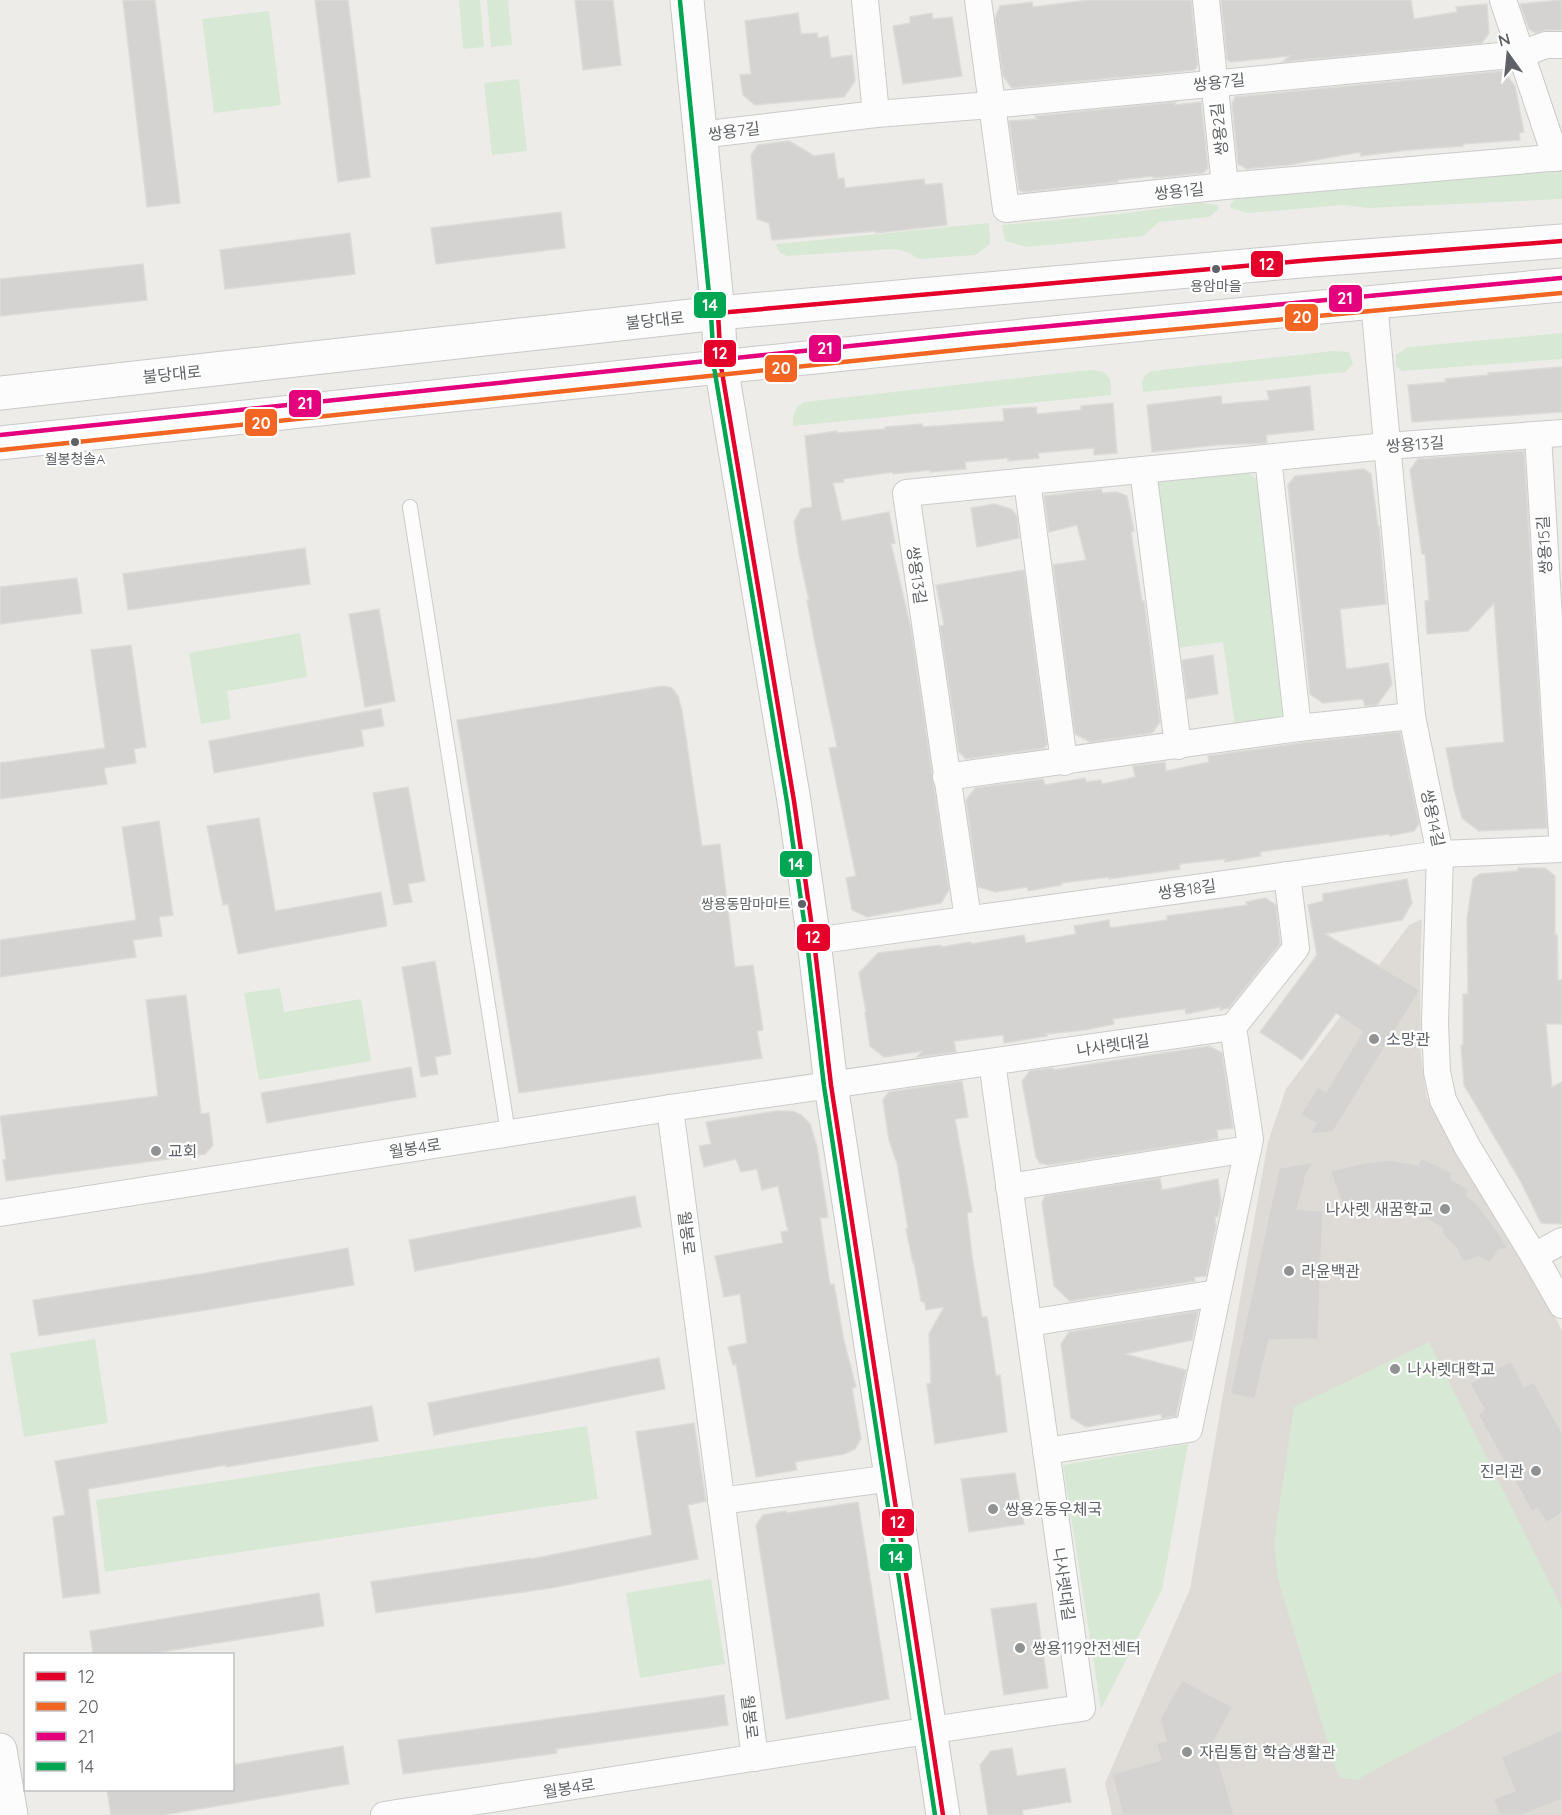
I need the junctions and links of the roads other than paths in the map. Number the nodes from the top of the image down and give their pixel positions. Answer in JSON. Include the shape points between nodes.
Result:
{"nodes":[{"id":1,"x":687,"y":0,"type":"edge"},
{"id":2,"x":865,"y":0,"type":"edge"},
{"id":3,"x":978,"y":0,"type":"edge"},
{"id":4,"x":1206,"y":0,"type":"edge"},
{"id":5,"x":1503,"y":0,"type":"edge"},
{"id":6,"x":1562,"y":45,"type":"edge"},
{"id":7,"x":1521,"y":54,"type":"junction"},
{"id":8,"x":1214,"y":83,"type":"junction"},
{"id":9,"x":991,"y":105,"type":"junction"},
{"id":10,"x":876,"y":114,"type":"junction"},
{"id":11,"x":700,"y":135,"type":"junction"},
{"id":12,"x":1559,"y":158,"type":"edge"},
{"id":13,"x":1225,"y":186,"type":"junction"},
{"id":14,"x":1562,"y":241,"type":"edge"},
{"id":15,"x":1562,"y":285,"type":"edge"},
{"id":16,"x":1374,"y":302,"type":"junction"},
{"id":17,"x":718,"y":313,"type":"junction"},
{"id":18,"x":721,"y":366,"type":"junction"},
{"id":19,"x":0,"y":393,"type":"edge"},
{"id":20,"x":1550,"y":434,"type":"edge"},
{"id":21,"x":0,"y":443,"type":"edge"},
{"id":22,"x":1387,"y":446,"type":"junction"},
{"id":23,"x":1268,"y":458,"type":"junction"},
{"id":24,"x":1143,"y":470,"type":"junction"},
{"id":25,"x":1027,"y":481,"type":"junction"},
{"id":26,"x":410,"y":507,"type":"dead end"},
{"id":27,"x":1412,"y":716,"type":"junction"},
{"id":28,"x":1298,"y":728,"type":"junction"},
{"id":29,"x":1178,"y":746,"type":"junction"},
{"id":30,"x":1064,"y":762,"type":"junction"},
{"id":31,"x":946,"y":777,"type":"junction"},
{"id":32,"x":1562,"y":835,"type":"edge"},
{"id":33,"x":1562,"y":849,"type":"edge"},
{"id":34,"x":1440,"y":854,"type":"junction"},
{"id":35,"x":1287,"y":875,"type":"junction"},
{"id":36,"x":968,"y":919,"type":"junction"},
{"id":37,"x":814,"y":941,"type":"junction"},
{"id":38,"x":1233,"y":1027,"type":"junction"},
{"id":39,"x":992,"y":1062,"type":"junction"},
{"id":40,"x":831,"y":1085,"type":"junction"},
{"id":41,"x":670,"y":1108,"type":"junction"},
{"id":42,"x":508,"y":1133,"type":"junction"},
{"id":43,"x":1248,"y":1149,"type":"junction"},
{"id":44,"x":1009,"y":1187,"type":"junction"},
{"id":45,"x":0,"y":1213,"type":"edge"},
{"id":46,"x":1562,"y":1241,"type":"edge"},
{"id":47,"x":1534,"y":1256,"type":"junction"},
{"id":48,"x":1217,"y":1293,"type":"junction"},
{"id":49,"x":1562,"y":1305,"type":"edge"},
{"id":50,"x":1029,"y":1323,"type":"junction"},
{"id":51,"x":1046,"y":1451,"type":"junction"},
{"id":52,"x":892,"y":1478,"type":"junction"},
{"id":53,"x":722,"y":1501,"type":"junction"},
{"id":54,"x":930,"y":1730,"type":"junction"},
{"id":55,"x":0,"y":1750,"type":"edge"},
{"id":56,"x":755,"y":1758,"type":"junction"},
{"id":57,"x":11,"y":1815,"type":"edge"},
{"id":58,"x":384,"y":1815,"type":"edge"},
{"id":59,"x":943,"y":1815,"type":"edge"}],
"edges":[{"from":1,"to":11,"type":"main road"},
{"from":2,"to":10,"type":"street"},
{"from":3,"to":9,"type":"street","name":"쌍용1길"},
{"from":4,"to":8,"type":"street","name":"쌍용2길"},
{"from":5,"to":7,"type":"street"},
{"from":6,"to":7,"type":"street","name":"쌍용7길","via":[[1546,45]]},
{"from":7,"to":8,"type":"street","name":"쌍용7길"},
{"from":7,"to":12,"type":"street"},
{"from":8,"to":9,"type":"street","name":"쌍용7길"},
{"from":8,"to":13,"type":"street","name":"쌍용2길"},
{"from":9,"to":10,"type":"street","name":"쌍용7길"},
{"from":9,"to":13,"type":"street","name":"쌍용1길","via":[[1006,208]]},
{"from":10,"to":11,"type":"street","name":"쌍용7길"},
{"from":11,"to":17,"type":"main road"},
{"from":12,"to":13,"type":"street","name":"쌍용1길"},
{"from":14,"to":17,"type":"main road","name":"불당대로"},
{"from":15,"to":16,"type":"main road"},
{"from":16,"to":18,"type":"main road"},
{"from":16,"to":22,"type":"street","name":"쌍용14길"},
{"from":17,"to":18,"type":"main road"},
{"from":17,"to":19,"type":"main road","name":"불당대로"},
{"from":18,"to":21,"type":"main road"},
{"from":18,"to":37,"type":"main road"},
{"from":20,"to":22,"type":"street","name":"쌍용13길"},
{"from":20,"to":32,"type":"street","name":"쌍용15길"},
{"from":22,"to":23,"type":"street","name":"쌍용13길"},
{"from":22,"to":27,"type":"street","name":"쌍용14길"},
{"from":23,"to":24,"type":"street","name":"쌍용13길"},
{"from":23,"to":28,"type":"street"},
{"from":24,"to":25,"type":"street","name":"쌍용13길"},
{"from":24,"to":29,"type":"street"},
{"from":25,"to":30,"type":"street"},
{"from":25,"to":31,"type":"street","name":"쌍용13길","via":[[906,493]]},
{"from":26,"to":42,"type":"lane"},
{"from":27,"to":28,"type":"street"},
{"from":27,"to":34,"type":"street","name":"쌍용14길"},
{"from":28,"to":29,"type":"street"},
{"from":29,"to":30,"type":"street"},
{"from":30,"to":31,"type":"street"},
{"from":31,"to":36,"type":"street","name":"쌍용13길"},
{"from":33,"to":34,"type":"street","name":"쌍용18길"},
{"from":34,"to":35,"type":"street","name":"쌍용18길"},
{"from":34,"to":47,"type":"street","name":"쌍용14길","via":[[1436,1023],[1437,1072],[1443,1100]]},
{"from":35,"to":36,"type":"street","name":"쌍용18길"},
{"from":35,"to":38,"type":"street","via":[[1296,948]]},
{"from":36,"to":37,"type":"street","name":"쌍용18길"},
{"from":37,"to":40,"type":"main road"},
{"from":38,"to":39,"type":"street","name":"나사렛대길"},
{"from":38,"to":43,"type":"street","via":[[1250,1139]]},
{"from":39,"to":40,"type":"street","name":"나사렛대길"},
{"from":39,"to":44,"type":"street","name":"나사렛대길"},
{"from":40,"to":41,"type":"street","name":"월봉4로"},
{"from":40,"to":52,"type":"main road"},
{"from":41,"to":42,"type":"street","name":"월봉4로"},
{"from":41,"to":53,"type":"street","name":"월봉로"},
{"from":42,"to":45,"type":"street","name":"월봉4로"},
{"from":43,"to":44,"type":"street"},
{"from":43,"to":48,"type":"street"},
{"from":44,"to":50,"type":"street","name":"나사렛대길"},
{"from":46,"to":47,"type":"street"},
{"from":47,"to":49,"type":"street","name":"쌍용14길"},
{"from":48,"to":50,"type":"street"},
{"from":48,"to":51,"type":"street","via":[[1189,1429]]},
{"from":50,"to":51,"type":"street","name":"나사렛대길"},
{"from":51,"to":54,"type":"street","name":"나사렛대길","via":[[1082,1708]]},
{"from":52,"to":53,"type":"street"},
{"from":52,"to":54,"type":"main road"},
{"from":53,"to":56,"type":"street","name":"월봉로"},
{"from":54,"to":56,"type":"street","name":"월봉로"},
{"from":54,"to":59,"type":"main road"},
{"from":55,"to":57,"type":"main road"},
{"from":56,"to":58,"type":"street","name":"월봉4로"}]}
